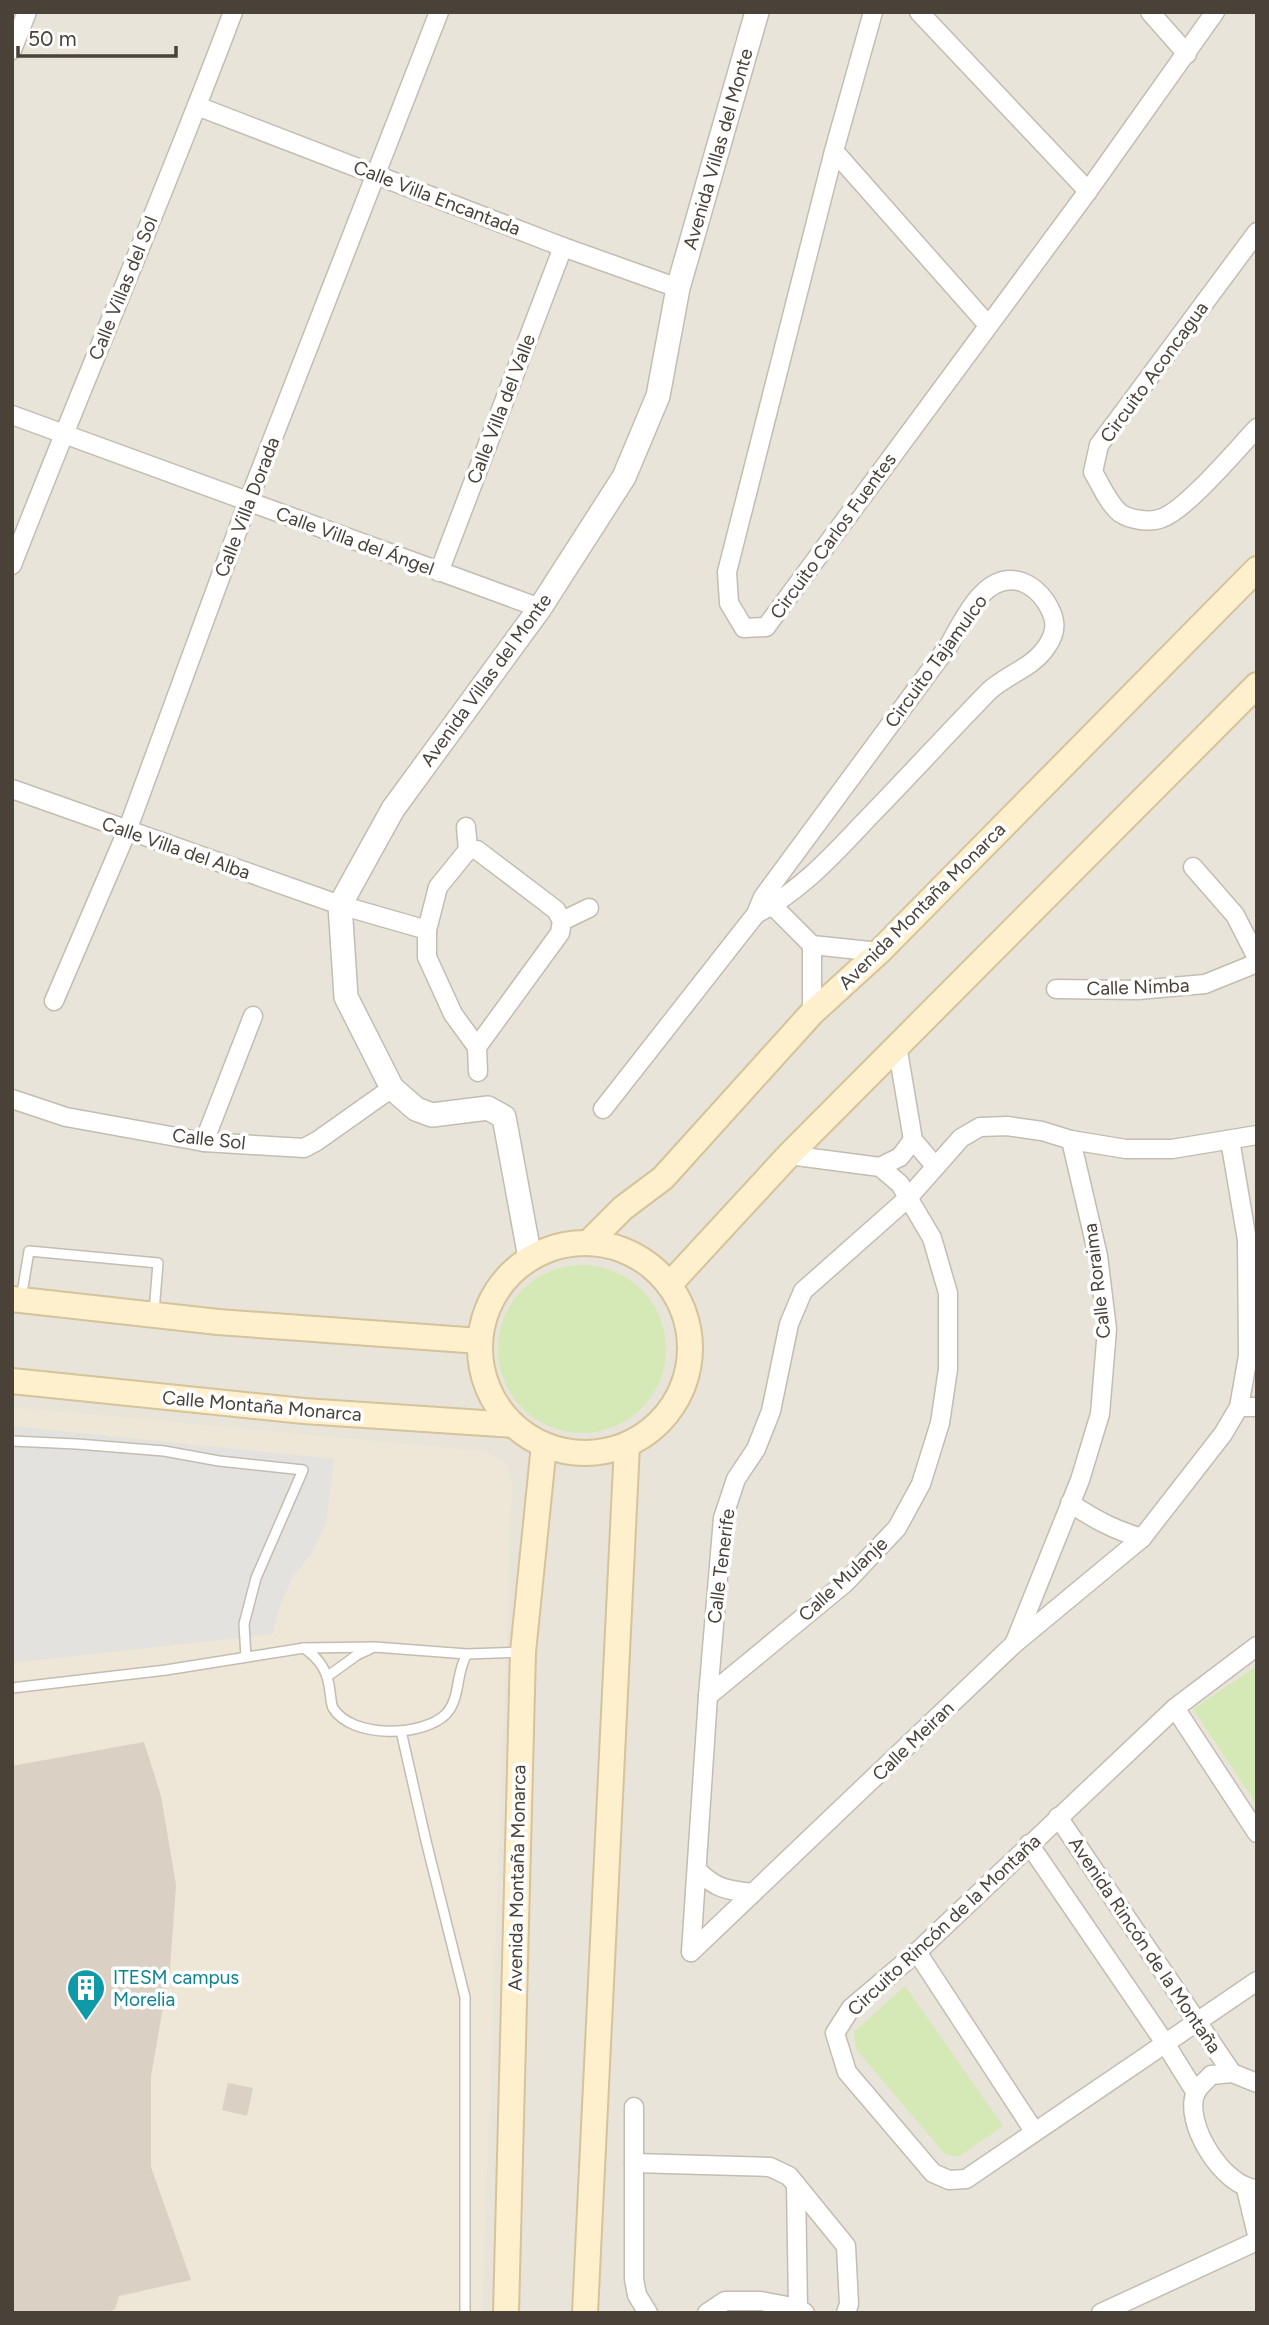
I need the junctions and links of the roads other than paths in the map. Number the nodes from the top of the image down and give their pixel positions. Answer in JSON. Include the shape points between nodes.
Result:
{"nodes":[{"id":1,"x":27,"y":12,"type":"edge"},
{"id":2,"x":233,"y":12,"type":"edge"},
{"id":3,"x":439,"y":12,"type":"edge"},
{"id":4,"x":757,"y":12,"type":"edge"},
{"id":5,"x":873,"y":12,"type":"edge"},
{"id":6,"x":919,"y":12,"type":"edge"},
{"id":7,"x":1150,"y":12,"type":"edge"},
{"id":8,"x":1215,"y":12,"type":"edge"},
{"id":9,"x":12,"y":50,"type":"edge"},
{"id":10,"x":1187,"y":54,"type":"junction"},
{"id":11,"x":197,"y":106,"type":"junction"},
{"id":12,"x":835,"y":151,"type":"junction"},
{"id":13,"x":377,"y":174,"type":"junction"},
{"id":14,"x":1088,"y":191,"type":"junction"},
{"id":15,"x":1257,"y":232,"type":"edge"},
{"id":16,"x":563,"y":247,"type":"junction"},
{"id":17,"x":678,"y":288,"type":"junction"},
{"id":18,"x":988,"y":325,"type":"junction"},
{"id":19,"x":12,"y":415,"type":"edge"},
{"id":20,"x":1257,"y":428,"type":"edge"},
{"id":21,"x":63,"y":433,"type":"junction"},
{"id":22,"x":248,"y":502,"type":"junction"},
{"id":23,"x":12,"y":565,"type":"edge"},
{"id":24,"x":1257,"y":569,"type":"edge"},
{"id":25,"x":439,"y":572,"type":"junction"},
{"id":26,"x":540,"y":608,"type":"junction"},
{"id":27,"x":1257,"y":685,"type":"edge"},
{"id":28,"x":12,"y":789,"type":"edge"},
{"id":29,"x":466,"y":827,"type":"dead end"},
{"id":30,"x":127,"y":831,"type":"junction"},
{"id":31,"x":468,"y":850,"type":"junction"},
{"id":32,"x":1193,"y":867,"type":"dead end"},
{"id":33,"x":768,"y":901,"type":"junction"},
{"id":34,"x":340,"y":905,"type":"junction"},
{"id":35,"x":589,"y":908,"type":"dead end"},
{"id":36,"x":562,"y":921,"type":"junction"},
{"id":37,"x":428,"y":930,"type":"junction"},
{"id":38,"x":812,"y":945,"type":"junction"},
{"id":39,"x":879,"y":952,"type":"junction"},
{"id":40,"x":1257,"y":958,"type":"edge"},
{"id":41,"x":1257,"y":963,"type":"edge"},
{"id":42,"x":1056,"y":989,"type":"dead end"},
{"id":43,"x":54,"y":1000,"type":"dead end"},
{"id":44,"x":812,"y":1013,"type":"junction"},
{"id":45,"x":253,"y":1016,"type":"dead end"},
{"id":46,"x":897,"y":1045,"type":"junction"},
{"id":47,"x":477,"y":1047,"type":"junction"},
{"id":48,"x":478,"y":1072,"type":"dead end"},
{"id":49,"x":392,"y":1088,"type":"junction"},
{"id":50,"x":12,"y":1099,"type":"edge"},
{"id":51,"x":603,"y":1109,"type":"dead end"},
{"id":52,"x":1257,"y":1135,"type":"edge"},
{"id":53,"x":913,"y":1140,"type":"junction"},
{"id":54,"x":1071,"y":1140,"type":"junction"},
{"id":55,"x":1230,"y":1140,"type":"junction"},
{"id":56,"x":204,"y":1142,"type":"junction"},
{"id":57,"x":789,"y":1155,"type":"junction"},
{"id":58,"x":935,"y":1166,"type":"junction"},
{"id":59,"x":880,"y":1167,"type":"junction"},
{"id":60,"x":908,"y":1198,"type":"junction"},
{"id":61,"x":588,"y":1243,"type":"junction"},
{"id":62,"x":530,"y":1258,"type":"junction"},
{"id":63,"x":669,"y":1285,"type":"junction"},
{"id":64,"x":17,"y":1300,"type":"edge"},
{"id":65,"x":1252,"y":1303,"type":"edge"},
{"id":66,"x":153,"y":1315,"type":"junction"},
{"id":67,"x":480,"y":1341,"type":"junction"},
{"id":68,"x":12,"y":1381,"type":"edge"},
{"id":69,"x":1248,"y":1407,"type":"edge"},
{"id":70,"x":513,"y":1425,"type":"junction"},
{"id":71,"x":12,"y":1441,"type":"edge"},
{"id":72,"x":544,"y":1445,"type":"junction"},
{"id":73,"x":627,"y":1445,"type":"junction"},
{"id":74,"x":1070,"y":1503,"type":"junction"},
{"id":75,"x":1142,"y":1538,"type":"junction"},
{"id":76,"x":1014,"y":1644,"type":"junction"},
{"id":77,"x":1257,"y":1646,"type":"edge"},
{"id":78,"x":375,"y":1647,"type":"junction"},
{"id":79,"x":304,"y":1648,"type":"junction"},
{"id":80,"x":523,"y":1652,"type":"junction"},
{"id":81,"x":467,"y":1654,"type":"junction"},
{"id":82,"x":246,"y":1657,"type":"junction"},
{"id":83,"x":328,"y":1676,"type":"junction"},
{"id":84,"x":12,"y":1688,"type":"edge"},
{"id":85,"x":708,"y":1696,"type":"junction"},
{"id":86,"x":1175,"y":1708,"type":"junction"},
{"id":87,"x":401,"y":1731,"type":"junction"},
{"id":88,"x":1058,"y":1817,"type":"junction"},
{"id":89,"x":1257,"y":1833,"type":"edge"},
{"id":90,"x":1029,"y":1844,"type":"junction"},
{"id":91,"x":696,"y":1870,"type":"junction"},
{"id":92,"x":753,"y":1893,"type":"junction"},
{"id":93,"x":691,"y":1952,"type":"joint"},
{"id":94,"x":917,"y":1952,"type":"junction"},
{"id":95,"x":1257,"y":1981,"type":"edge"},
{"id":96,"x":1195,"y":2021,"type":"junction"},
{"id":97,"x":1165,"y":2043,"type":"junction"},
{"id":98,"x":1232,"y":2073,"type":"junction"},
{"id":99,"x":1257,"y":2082,"type":"edge"},
{"id":100,"x":1196,"y":2093,"type":"junction"},
{"id":101,"x":634,"y":2107,"type":"dead end"},
{"id":102,"x":1034,"y":2131,"type":"junction"},
{"id":103,"x":634,"y":2163,"type":"junction"},
{"id":104,"x":796,"y":2184,"type":"junction"},
{"id":105,"x":1252,"y":2189,"type":"edge"},
{"id":106,"x":1257,"y":2235,"type":"edge"},
{"id":107,"x":1257,"y":2241,"type":"edge"},
{"id":108,"x":802,"y":2310,"type":"edge"},
{"id":109,"x":587,"y":2311,"type":"edge"},
{"id":110,"x":466,"y":2313,"type":"edge"},
{"id":111,"x":506,"y":2313,"type":"edge"},
{"id":112,"x":648,"y":2313,"type":"edge"},
{"id":113,"x":707,"y":2313,"type":"edge"},
{"id":114,"x":846,"y":2313,"type":"edge"},
{"id":115,"x":1101,"y":2313,"type":"edge"}],
"edges":[{"from":1,"to":9,"type":"street"},
{"from":2,"to":11,"type":"street","name":"Calle Villas del Sol"},
{"from":3,"to":13,"type":"street","name":"Calle Villa Dorada"},
{"from":4,"to":17,"type":"street","name":"Avenida Villas del Monte"},
{"from":5,"to":12,"type":"street","name":"Circuito Carlos Fuentes"},
{"from":6,"to":14,"type":"street"},
{"from":7,"to":10,"type":"street"},
{"from":8,"to":10,"type":"street","name":"Circuito Carlos Fuentes"},
{"from":10,"to":14,"type":"street","name":"Circuito Carlos Fuentes"},
{"from":11,"to":13,"type":"street","name":"Calle Villa Encantada"},
{"from":11,"to":21,"type":"street","name":"Calle Villas del Sol"},
{"from":12,"to":18,"type":"street"},
{"from":12,"to":18,"type":"street","name":"Circuito Carlos Fuentes","via":[[727,572],[729,603],[744,628],[765,627]]},
{"from":13,"to":16,"type":"street","name":"Calle Villa Encantada"},
{"from":13,"to":22,"type":"street","name":"Calle Villa Dorada"},
{"from":14,"to":18,"type":"street","name":"Circuito Carlos Fuentes"},
{"from":15,"to":20,"type":"street","name":"Circuito Aconcagua","via":[[1099,445],[1093,472],[1122,514],[1145,521],[1163,518],[1183,504]]},
{"from":16,"to":17,"type":"street","name":"Calle Villa Encantada"},
{"from":16,"to":25,"type":"street","name":"Calle Villa del Valle"},
{"from":17,"to":26,"type":"street","name":"Avenida Villas del Monte","via":[[658,396],[624,477]]},
{"from":19,"to":21,"type":"street","name":"Calle Villa del Ángel"},
{"from":21,"to":22,"type":"street","name":"Calle Villa del Ángel"},
{"from":21,"to":23,"type":"street","name":"Calle Villas del Sol"},
{"from":22,"to":25,"type":"street","name":"Calle Villa del Ángel"},
{"from":22,"to":30,"type":"street","name":"Calle Villa Dorada"},
{"from":24,"to":39,"type":"main road","name":"Avenida Montaña Monarca"},
{"from":25,"to":26,"type":"street","name":"Calle Villa del Ángel"},
{"from":26,"to":34,"type":"street","name":"Avenida Villas del Monte","via":[[393,809]]},
{"from":27,"to":46,"type":"main road"},
{"from":28,"to":30,"type":"street","name":"Calle Villa del Alba"},
{"from":29,"to":31,"type":"street"},
{"from":30,"to":34,"type":"street","name":"Calle Villa del Alba"},
{"from":30,"to":43,"type":"street","name":"Calle Villa Dorada"},
{"from":31,"to":36,"type":"street","via":[[477,850],[556,910]]},
{"from":31,"to":37,"type":"street","via":[[438,887]]},
{"from":32,"to":40,"type":"street","via":[[1235,915]]},
{"from":33,"to":33,"type":"street","name":"Circuito Tajamulco","via":[[815,874],[992,688],[1031,664],[1047,647],[1055,629],[1053,614],[1032,586],[1014,580],[994,583],[972,605],[949,645]]},
{"from":33,"to":38,"type":"street"},
{"from":33,"to":51,"type":"street","name":"Circuito Tajamulco"},
{"from":34,"to":37,"type":"street","name":"Calle Villa del Alba"},
{"from":34,"to":49,"type":"street","via":[[346,997]]},
{"from":35,"to":36,"type":"street"},
{"from":36,"to":47,"type":"street","via":[[560,933]]},
{"from":37,"to":47,"type":"street","via":[[428,957],[453,1014]]},
{"from":38,"to":39,"type":"street"},
{"from":38,"to":44,"type":"street"},
{"from":39,"to":44,"type":"main road","name":"Avenida Montaña Monarca"},
{"from":41,"to":42,"type":"street","name":"Calle Nimba","via":[[1205,984],[1138,990]]},
{"from":44,"to":61,"type":"main road","name":"Avenida Montaña Monarca","via":[[663,1178]]},
{"from":45,"to":56,"type":"street"},
{"from":46,"to":53,"type":"street"},
{"from":46,"to":57,"type":"main road"},
{"from":47,"to":48,"type":"street"},
{"from":49,"to":56,"type":"street","name":"Calle Sol","via":[[304,1147]]},
{"from":49,"to":62,"type":"street","via":[[416,1109],[432,1115],[488,1108],[504,1117]]},
{"from":50,"to":56,"type":"street","name":"Calle Sol","via":[[66,1117]]},
{"from":52,"to":55,"type":"street","name":"Calle Tenerife"},
{"from":53,"to":58,"type":"street"},
{"from":53,"to":59,"type":"street","via":[[900,1157]]},
{"from":54,"to":55,"type":"street","name":"Calle Tenerife","via":[[1137,1149]]},
{"from":54,"to":58,"type":"street","name":"Calle Tenerife","via":[[1042,1131],[981,1127],[961,1138]]},
{"from":54,"to":74,"type":"street","name":"Calle Roraima","via":[[1098,1256],[1107,1329],[1100,1414]]},
{"from":55,"to":65,"type":"street","name":"Calle Meiran"},
{"from":57,"to":59,"type":"street"},
{"from":57,"to":63,"type":"main road"},
{"from":58,"to":60,"type":"street","name":"Calle Tenerife"},
{"from":59,"to":60,"type":"street","name":"Calle Mulanje"},
{"from":60,"to":85,"type":"street","name":"Calle Tenerife","via":[[803,1291],[789,1324],[771,1411],[756,1449],[736,1479],[723,1518]]},
{"from":60,"to":85,"type":"street","name":"Calle Mulanje","via":[[932,1238],[948,1293],[948,1370],[940,1423],[921,1484],[897,1528],[845,1583]]},
{"from":61,"to":62,"type":"main road","via":[[558,1246]]},
{"from":61,"to":63,"type":"main road","via":[[619,1249],[647,1263]]},
{"from":62,"to":67,"type":"main road","via":[[504,1280],[487,1309]]},
{"from":63,"to":73,"type":"main road","via":[[684,1313],[690,1344],[686,1376],[674,1405],[653,1428]]},
{"from":64,"to":66,"type":"main road"},
{"from":64,"to":66,"type":"lane","via":[[29,1251],[158,1263]]},
{"from":65,"to":69,"type":"street","name":"Calle Meiran"},
{"from":66,"to":67,"type":"main road"},
{"from":67,"to":70,"type":"main road","via":[[482,1372],[494,1401]]},
{"from":68,"to":70,"type":"main road","name":"Calle Montaña Monarca","via":[[304,1411]]},
{"from":69,"to":75,"type":"street","name":"Calle Meiran"},
{"from":70,"to":72,"type":"main road"},
{"from":71,"to":82,"type":"lane","via":[[164,1451],[303,1470],[256,1578],[244,1624]]},
{"from":72,"to":73,"type":"main road","via":[[571,1452],[600,1452]]},
{"from":72,"to":80,"type":"main road","name":"Avenida Montaña Monarca"},
{"from":73,"to":109,"type":"main road"},
{"from":74,"to":75,"type":"street","via":[[1114,1530]]},
{"from":74,"to":76,"type":"street","name":"Calle Roraima"},
{"from":75,"to":76,"type":"street","name":"Calle Meiran"},
{"from":76,"to":92,"type":"street","name":"Calle Meiran"},
{"from":77,"to":86,"type":"street","name":"Circuito Rincón de la Montaña"},
{"from":78,"to":79,"type":"lane"},
{"from":78,"to":81,"type":"lane"},
{"from":78,"to":83,"type":"lane"},
{"from":79,"to":82,"type":"lane"},
{"from":79,"to":83,"type":"lane"},
{"from":80,"to":81,"type":"lane"},
{"from":80,"to":111,"type":"main road","name":"Avenida Montaña Monarca"},
{"from":81,"to":87,"type":"lane","via":[[458,1671],[455,1701],[446,1713],[435,1722]]},
{"from":82,"to":84,"type":"lane"},
{"from":83,"to":87,"type":"lane","via":[[332,1706],[346,1722],[373,1732]]},
{"from":85,"to":91,"type":"street","name":"Calle Tenerife"},
{"from":86,"to":88,"type":"street","name":"Circuito Rincón de la Montaña"},
{"from":86,"to":89,"type":"street"},
{"from":87,"to":110,"type":"lane","via":[[465,1997]]},
{"from":88,"to":90,"type":"street","name":"Circuito Rincón de la Montaña"},
{"from":88,"to":96,"type":"street","name":"Avenida Rincón de la Montaña"},
{"from":90,"to":94,"type":"street","name":"Circuito Rincón de la Montaña"},
{"from":90,"to":97,"type":"street","name":"Avenida Rincón de la Montaña"},
{"from":91,"to":92,"type":"street","via":[[718,1887]]},
{"from":91,"to":93,"type":"street","name":"Calle Tenerife"},
{"from":92,"to":93,"type":"street","name":"Calle Meiran"},
{"from":94,"to":102,"type":"street"},
{"from":94,"to":102,"type":"street","name":"Circuito Rincón de la Montaña","via":[[851,2008],[835,2033],[847,2072],[933,2173],[949,2180],[966,2179]]},
{"from":95,"to":96,"type":"street","name":"Circuito Rincón de la Montaña"},
{"from":96,"to":97,"type":"street","name":"Circuito Rincón de la Montaña"},
{"from":96,"to":98,"type":"street","name":"Avenida Rincón de la Montaña"},
{"from":97,"to":100,"type":"street","name":"Avenida Rincón de la Montaña"},
{"from":97,"to":102,"type":"street","name":"Circuito Rincón de la Montaña"},
{"from":98,"to":99,"type":"street"},
{"from":98,"to":100,"type":"street","via":[[1211,2076]]},
{"from":100,"to":105,"type":"street","via":[[1194,2110],[1206,2149],[1222,2171]]},
{"from":101,"to":103,"type":"street"},
{"from":103,"to":104,"type":"street","via":[[769,2166]]},
{"from":103,"to":112,"type":"street","via":[[634,2279],[636,2295]]},
{"from":104,"to":108,"type":"street"},
{"from":104,"to":114,"type":"street","via":[[846,2246]]},
{"from":105,"to":106,"type":"street"},
{"from":107,"to":115,"type":"street"},
{"from":108,"to":113,"type":"street","via":[[761,2301],[725,2301]]}]}
